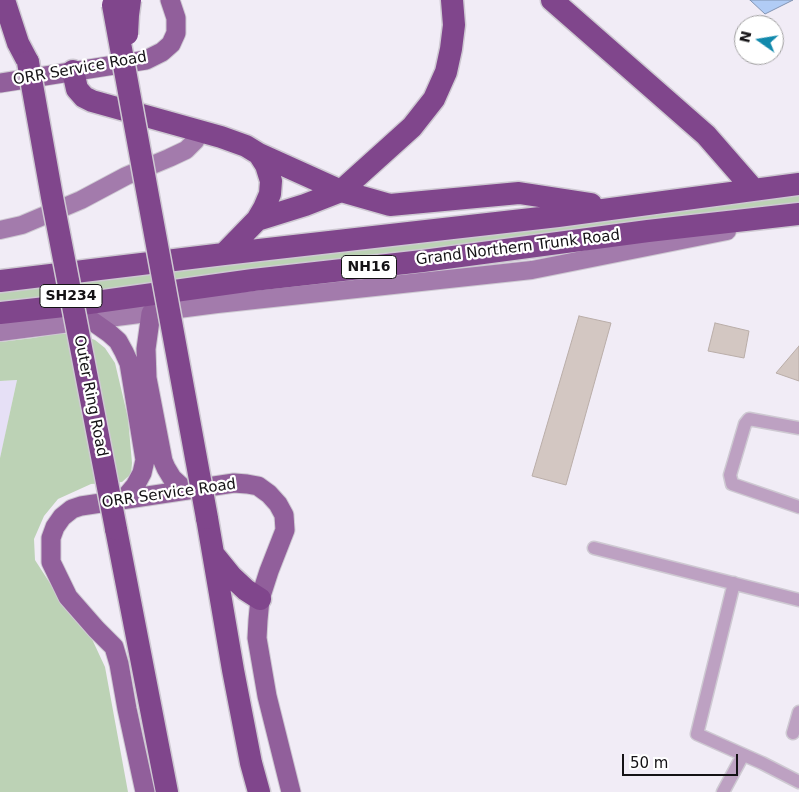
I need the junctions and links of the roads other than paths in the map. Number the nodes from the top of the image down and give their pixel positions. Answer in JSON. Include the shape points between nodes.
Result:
{"nodes":[{"id":1,"x":4,"y":0,"type":"edge"},
{"id":2,"x":170,"y":0,"type":"edge"},
{"id":3,"x":452,"y":0,"type":"edge"},
{"id":4,"x":552,"y":0,"type":"edge"},
{"id":5,"x":119,"y":2,"type":"edge"},
{"id":6,"x":18,"y":8,"type":"edge"},
{"id":7,"x":28,"y":62,"type":"junction"},
{"id":8,"x":73,"y":71,"type":"junction"},
{"id":9,"x":0,"y":83,"type":"edge"},
{"id":10,"x":200,"y":131,"type":"junction"},
{"id":11,"x":259,"y":154,"type":"junction"},
{"id":12,"x":799,"y":184,"type":"edge"},
{"id":13,"x":342,"y":190,"type":"junction"},
{"id":14,"x":754,"y":190,"type":"junction"},
{"id":15,"x":617,"y":208,"type":"junction"},
{"id":16,"x":799,"y":216,"type":"edge"},
{"id":17,"x":257,"y":220,"type":"junction"},
{"id":18,"x":0,"y":230,"type":"edge"},
{"id":19,"x":224,"y":254,"type":"junction"},
{"id":20,"x":0,"y":281,"type":"edge"},
{"id":21,"x":0,"y":313,"type":"edge"},
{"id":22,"x":152,"y":313,"type":"junction"},
{"id":23,"x":92,"y":320,"type":"junction"},
{"id":24,"x":0,"y":332,"type":"edge"},
{"id":25,"x":799,"y":428,"type":"edge"},
{"id":26,"x":185,"y":490,"type":"junction"},
{"id":27,"x":124,"y":500,"type":"junction"},
{"id":28,"x":799,"y":506,"type":"edge"},
{"id":29,"x":594,"y":548,"type":"dead end"},
{"id":30,"x":214,"y":555,"type":"junction"},
{"id":31,"x":734,"y":583,"type":"junction"},
{"id":32,"x":260,"y":599,"type":"junction"},
{"id":33,"x":799,"y":600,"type":"edge"},
{"id":34,"x":799,"y":712,"type":"edge"},
{"id":35,"x":793,"y":732,"type":"dead end"},
{"id":36,"x":743,"y":755,"type":"junction"},
{"id":37,"x":799,"y":782,"type":"edge"},
{"id":38,"x":145,"y":792,"type":"edge"},
{"id":39,"x":167,"y":792,"type":"edge"},
{"id":40,"x":259,"y":792,"type":"edge"},
{"id":41,"x":290,"y":792,"type":"edge"},
{"id":42,"x":723,"y":792,"type":"edge"}],
"edges":[{"from":1,"to":7,"type":"highway"},
{"from":2,"to":8,"type":"main road","name":"ORR Service Road","via":[[176,18],[176,34],[162,52],[146,60]]},
{"from":3,"to":13,"type":"highway","via":[[454,25],[451,49],[446,72],[434,99],[412,127]]},
{"from":4,"to":14,"type":"highway","via":[[706,135]]},
{"from":5,"to":30,"type":"highway","bridge":true,"via":[[128,15],[130,93]]},
{"from":6,"to":7,"type":"highway","name":"Outer Ring Road","number":"SH234"},
{"from":7,"to":39,"type":"highway","name":"Outer Ring Road","number":"SH234","bridge":true},
{"from":8,"to":9,"type":"main road","name":"ORR Service Road"},
{"from":8,"to":10,"type":"highway","via":[[77,89],[92,101]]},
{"from":10,"to":11,"type":"highway","via":[[246,146]]},
{"from":10,"to":18,"type":"street","via":[[186,150],[81,200],[22,225]]},
{"from":11,"to":13,"type":"highway"},
{"from":11,"to":17,"type":"highway","via":[[271,181],[270,194]]},
{"from":12,"to":14,"type":"highway","name":"Grand Northern Trunk Road","number":"NH16"},
{"from":13,"to":15,"type":"highway","via":[[390,204],[519,193]]},
{"from":13,"to":17,"type":"highway"},
{"from":14,"to":15,"type":"highway","name":"Grand Northern Trunk Road","number":"NH16"},
{"from":15,"to":19,"type":"highway","name":"Grand Northern Trunk Road","number":"NH16"},
{"from":16,"to":21,"type":"highway","name":"Grand Northern Trunk Road","number":"NH16","via":[[648,231]]},
{"from":16,"to":22,"type":"street","via":[[532,270]]},
{"from":17,"to":19,"type":"highway"},
{"from":19,"to":20,"type":"highway","name":"Grand Northern Trunk Road","number":"NH16"},
{"from":22,"to":23,"type":"street"},
{"from":22,"to":26,"type":"main road","via":[[146,349],[147,378],[163,461],[172,478]]},
{"from":23,"to":24,"type":"street"},
{"from":23,"to":27,"type":"main road","via":[[118,341],[131,372],[145,460],[142,473]]},
{"from":25,"to":28,"type":"street","via":[[749,419],[730,475],[732,484]]},
{"from":26,"to":27,"type":"main road","name":"ORR Service Road"},
{"from":26,"to":32,"type":"main road","name":"ORR Service Road","via":[[247,484],[258,486],[278,504],[284,515],[285,530]]},
{"from":27,"to":38,"type":"main road","name":"ORR Service Road","via":[[72,509],[55,527],[50,549],[52,562],[68,597],[114,647]]},
{"from":29,"to":31,"type":"street"},
{"from":30,"to":32,"type":"highway","via":[[231,576]]},
{"from":30,"to":40,"type":"highway"},
{"from":31,"to":33,"type":"street"},
{"from":31,"to":36,"type":"street","via":[[697,734]]},
{"from":32,"to":41,"type":"main road","name":"ORR Service Road","via":[[258,638],[267,696]]},
{"from":34,"to":35,"type":"street"},
{"from":36,"to":37,"type":"street"},
{"from":36,"to":42,"type":"street"}]}
